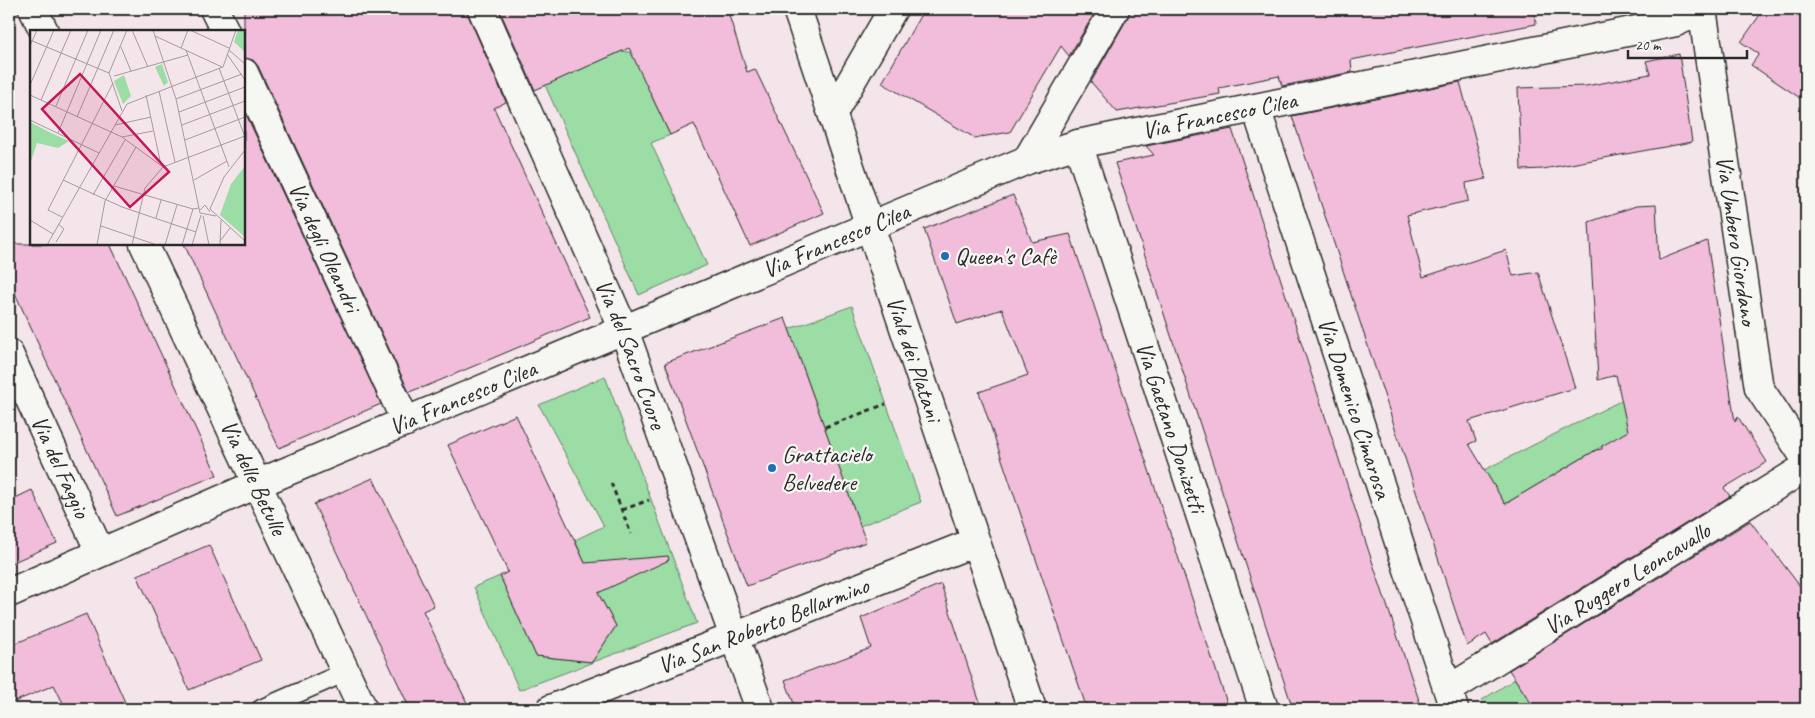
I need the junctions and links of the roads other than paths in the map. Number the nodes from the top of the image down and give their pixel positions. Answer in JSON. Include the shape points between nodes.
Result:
{"nodes":[{"id":1,"x":33,"y":9,"type":"edge"},
{"id":2,"x":214,"y":9,"type":"edge"},
{"id":3,"x":482,"y":9,"type":"edge"},
{"id":4,"x":797,"y":9,"type":"edge"},
{"id":5,"x":893,"y":9,"type":"edge"},
{"id":6,"x":1115,"y":9,"type":"edge"},
{"id":7,"x":1653,"y":9,"type":"edge"},
{"id":8,"x":1702,"y":10,"type":"edge"},
{"id":9,"x":1676,"y":22,"type":"junction"},
{"id":10,"x":44,"y":30,"type":"edge"},
{"id":11,"x":224,"y":30,"type":"edge"},
{"id":12,"x":245,"y":75,"type":"edge"},
{"id":13,"x":1256,"y":108,"type":"junction"},
{"id":14,"x":833,"y":113,"type":"junction"},
{"id":15,"x":1078,"y":144,"type":"junction"},
{"id":16,"x":1027,"y":160,"type":"junction"},
{"id":17,"x":869,"y":226,"type":"junction"},
{"id":18,"x":144,"y":245,"type":"edge"},
{"id":19,"x":624,"y":330,"type":"junction"},
{"id":20,"x":9,"y":354,"type":"edge"},
{"id":21,"x":406,"y":422,"type":"junction"},
{"id":22,"x":1806,"y":458,"type":"edge"},
{"id":23,"x":1806,"y":467,"type":"edge"},
{"id":24,"x":257,"y":484,"type":"junction"},
{"id":25,"x":975,"y":542,"type":"junction"},
{"id":26,"x":100,"y":552,"type":"junction"},
{"id":27,"x":9,"y":593,"type":"edge"},
{"id":28,"x":735,"y":637,"type":"junction"},
{"id":29,"x":346,"y":672,"type":"junction"},
{"id":30,"x":1451,"y":700,"type":"edge"},
{"id":31,"x":261,"y":709,"type":"edge"},
{"id":32,"x":364,"y":709,"type":"edge"},
{"id":33,"x":551,"y":709,"type":"edge"},
{"id":34,"x":760,"y":709,"type":"edge"},
{"id":35,"x":1032,"y":709,"type":"edge"},
{"id":36,"x":1264,"y":709,"type":"edge"}],
"edges":[{"from":1,"to":10,"type":"street"},
{"from":2,"to":11,"type":"street"},
{"from":3,"to":19,"type":"street","name":"Via del Sacro Cuore"},
{"from":4,"to":14,"type":"street","name":"Viale dei Platani"},
{"from":5,"to":14,"type":"street"},
{"from":6,"to":16,"type":"street"},
{"from":7,"to":9,"type":"street"},
{"from":8,"to":9,"type":"street","name":"Via Francesco Cilea"},
{"from":8,"to":22,"type":"street","name":"Via Umbero Giordano","via":[[1759,388]]},
{"from":9,"to":13,"type":"street","name":"Via Francesco Cilea"},
{"from":12,"to":21,"type":"street","name":"Via degli Oleandri"},
{"from":13,"to":15,"type":"street","name":"Via Francesco Cilea"},
{"from":13,"to":30,"type":"street","name":"Via Domenico Cimarosa"},
{"from":14,"to":17,"type":"street","name":"Viale dei Platani"},
{"from":15,"to":16,"type":"street","name":"Via Francesco Cilea"},
{"from":15,"to":36,"type":"street","name":"Via Gaetano Donizetti"},
{"from":16,"to":17,"type":"street","name":"Via Francesco Cilea"},
{"from":17,"to":19,"type":"street","name":"Via Francesco Cilea"},
{"from":17,"to":25,"type":"street","name":"Viale dei Platani"},
{"from":18,"to":24,"type":"street","name":"Via delle Betulle"},
{"from":19,"to":21,"type":"street","name":"Via Francesco Cilea"},
{"from":19,"to":28,"type":"street","name":"Via del Sacro Cuore"},
{"from":20,"to":26,"type":"street","name":"Via del Faggio"},
{"from":21,"to":24,"type":"street","name":"Via Francesco Cilea"},
{"from":23,"to":30,"type":"street","name":"Via Ruggero Leoncavallo"},
{"from":24,"to":26,"type":"street","name":"Via Francesco Cilea"},
{"from":24,"to":29,"type":"street","name":"Via delle Betulle"},
{"from":25,"to":28,"type":"street","name":"Via San Roberto Bellarmino"},
{"from":25,"to":35,"type":"street","name":"Viale dei Platani"},
{"from":26,"to":27,"type":"street","name":"Via Francesco Cilea"},
{"from":28,"to":33,"type":"street","name":"Via San Roberto Bellarmino"},
{"from":28,"to":34,"type":"street","name":"Via del Sacro Cuore"},
{"from":29,"to":31,"type":"lane"},
{"from":29,"to":32,"type":"street","name":"Via delle Betulle"}]}
